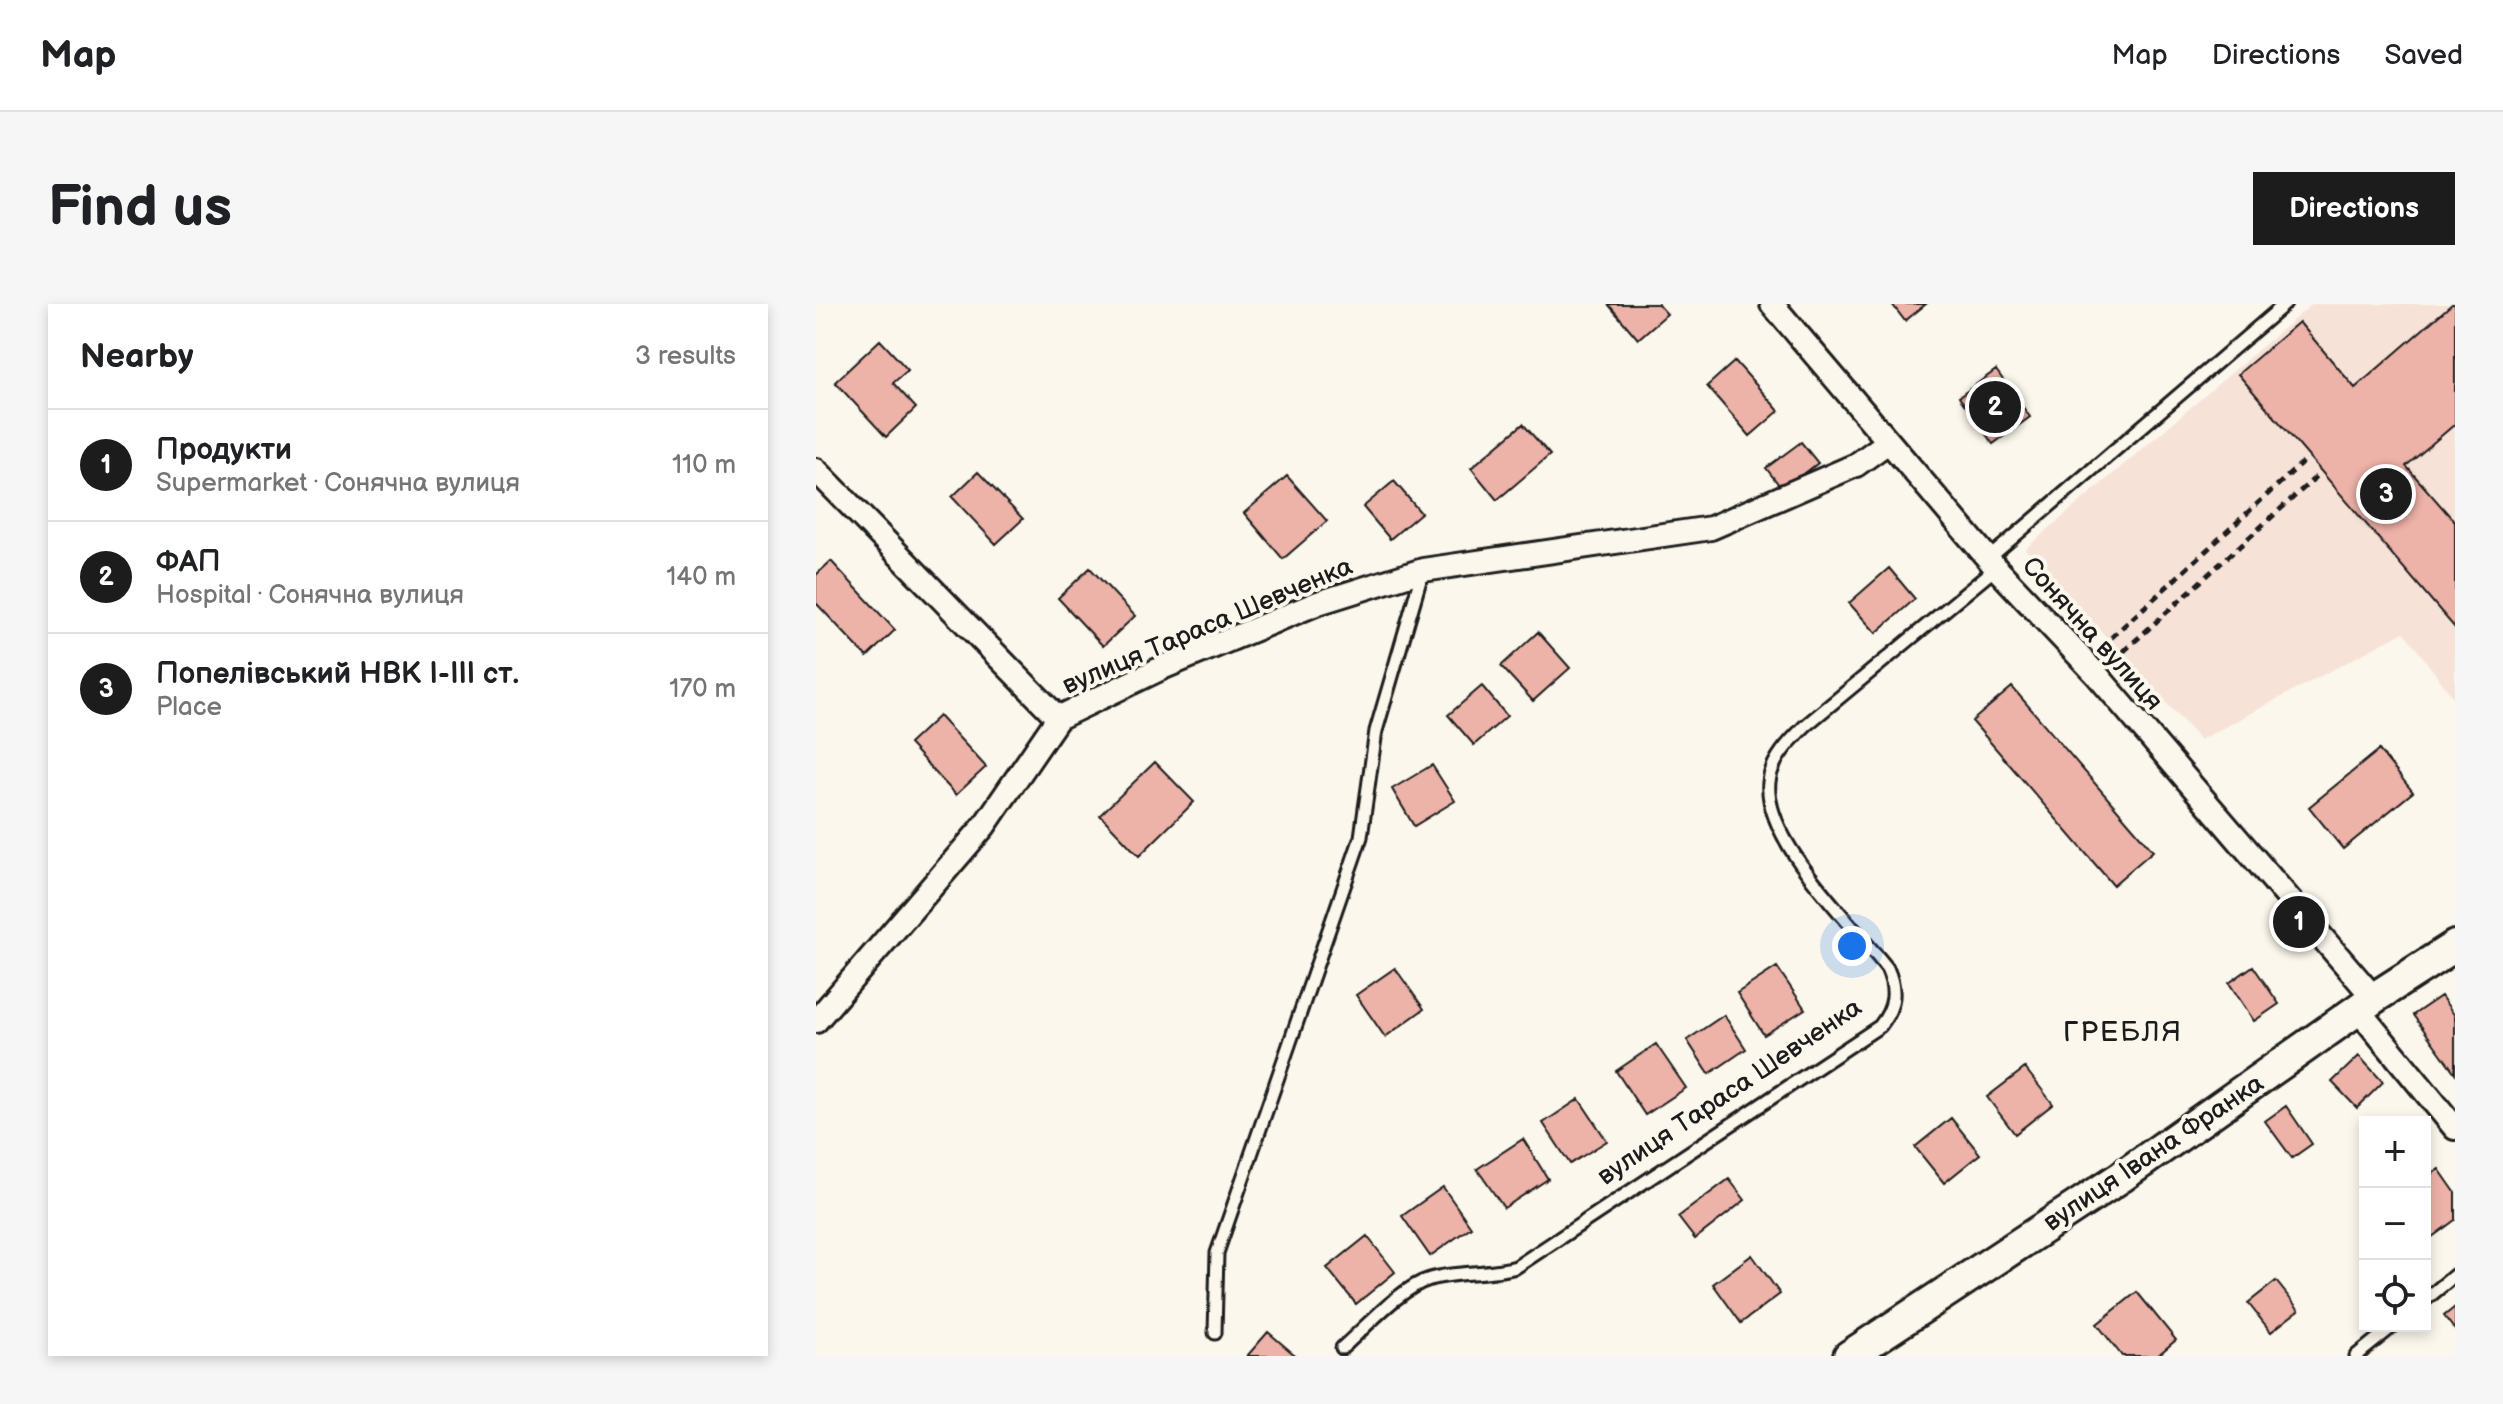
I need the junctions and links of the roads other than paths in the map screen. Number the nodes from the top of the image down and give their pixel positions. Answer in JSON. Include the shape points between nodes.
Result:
{"nodes":[{"id":1,"x":1772,"y":304,"type":"edge"},
{"id":2,"x":2285,"y":304,"type":"edge"},
{"id":3,"x":1888,"y":442,"type":"junction"},
{"id":4,"x":816,"y":470,"type":"edge"},
{"id":5,"x":1992,"y":563,"type":"junction"},
{"id":6,"x":1423,"y":570,"type":"junction"},
{"id":7,"x":1058,"y":718,"type":"junction"},
{"id":8,"x":2455,"y":946,"type":"edge"},
{"id":9,"x":2367,"y":1004,"type":"junction"},
{"id":10,"x":816,"y":1021,"type":"edge"},
{"id":11,"x":2455,"y":1128,"type":"edge"},
{"id":12,"x":2455,"y":1275,"type":"edge"},
{"id":13,"x":2431,"y":1295,"type":"edge"},
{"id":14,"x":2386,"y":1332,"type":"edge"},
{"id":15,"x":1215,"y":1333,"type":"dead end"},
{"id":16,"x":1342,"y":1348,"type":"dead end"},
{"id":17,"x":1849,"y":1356,"type":"edge"},
{"id":18,"x":2356,"y":1356,"type":"edge"}],
"edges":[{"from":1,"to":3,"type":"street","name":"Сонячна вулиця"},
{"from":2,"to":5,"type":"lane","name":"вулиця Тараса Шевченка"},
{"from":3,"to":5,"type":"street","name":"Сонячна вулиця"},
{"from":3,"to":6,"type":"street","name":"вулиця Тараса Шевченка","via":[[1856,465],[1711,528]]},
{"from":4,"to":7,"type":"street","name":"вулиця Тараса Шевченка"},
{"from":5,"to":9,"type":"street","name":"Сонячна вулиця","via":[[2091,668]]},
{"from":5,"to":16,"type":"lane","name":"вулиця Тараса Шевченка","via":[[1805,726],[1785,747],[1769,782],[1779,827],[1799,859],[1887,968],[1893,1003],[1880,1026],[1516,1267],[1415,1284]]},
{"from":6,"to":7,"type":"street","name":"вулиця Тараса Шевченка","via":[[1318,603]]},
{"from":6,"to":15,"type":"lane","via":[[1376,731],[1361,837],[1217,1253]]},
{"from":7,"to":10,"type":"street","name":"вулиця Тараса Шевченка","via":[[984,826]]},
{"from":8,"to":9,"type":"main road","name":"вулиця Івана Франка"},
{"from":9,"to":11,"type":"street","name":"Сонячна вулиця"},
{"from":9,"to":17,"type":"main road","name":"вулиця Івана Франка","via":[[2121,1177]]},
{"from":12,"to":13,"type":"lane"},
{"from":14,"to":18,"type":"lane"}]}
